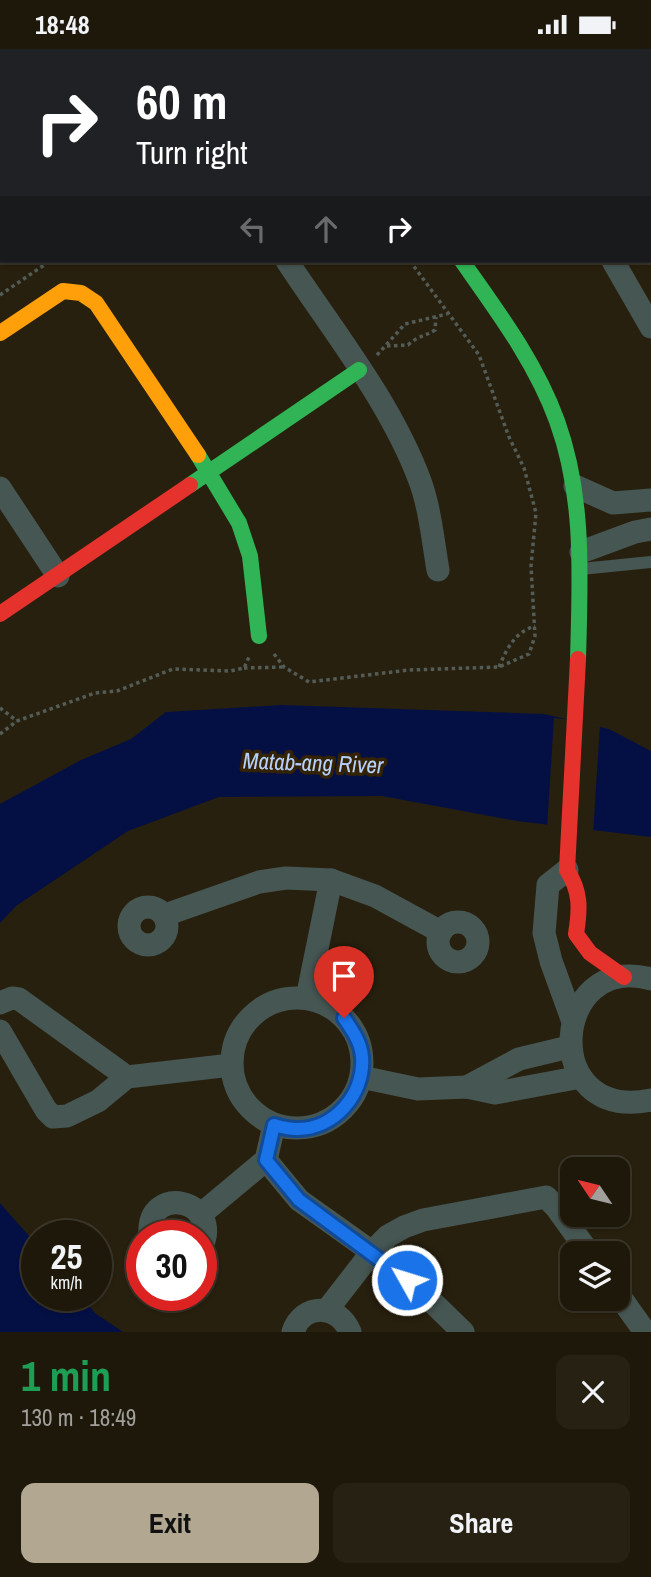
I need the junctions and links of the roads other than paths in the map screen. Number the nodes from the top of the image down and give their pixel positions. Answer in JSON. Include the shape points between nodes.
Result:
{"nodes":[{"id":1,"x":287,"y":263,"type":"edge"},
{"id":2,"x":463,"y":263,"type":"edge"},
{"id":3,"x":614,"y":263,"type":"edge"},
{"id":4,"x":651,"y":327,"type":"edge"},
{"id":5,"x":0,"y":333,"type":"edge"},
{"id":6,"x":359,"y":370,"type":"junction"},
{"id":7,"x":209,"y":472,"type":"junction"},
{"id":8,"x":575,"y":487,"type":"junction"},
{"id":9,"x":0,"y":488,"type":"edge"},
{"id":10,"x":651,"y":499,"type":"edge"},
{"id":11,"x":651,"y":529,"type":"edge"},
{"id":12,"x":581,"y":560,"type":"junction"},
{"id":13,"x":651,"y":562,"type":"edge"},
{"id":14,"x":438,"y":570,"type":"dead end"},
{"id":15,"x":58,"y":576,"type":"junction"},
{"id":16,"x":0,"y":614,"type":"edge"},
{"id":17,"x":260,"y":636,"type":"road end"},
{"id":18,"x":567,"y":870,"type":"junction"},
{"id":19,"x":331,"y":880,"type":"junction"},
{"id":20,"x":165,"y":915,"type":"dead end"},
{"id":21,"x":441,"y":932,"type":"dead end"},
{"id":22,"x":624,"y":977,"type":"junction"},
{"id":23,"x":651,"y":979,"type":"edge"},
{"id":24,"x":307,"y":998,"type":"junction"},
{"id":25,"x":0,"y":1003,"type":"edge"},
{"id":26,"x":572,"y":1019,"type":"junction"},
{"id":27,"x":0,"y":1031,"type":"edge"},
{"id":28,"x":569,"y":1047,"type":"junction"},
{"id":29,"x":231,"y":1065,"type":"junction"},
{"id":30,"x":127,"y":1077,"type":"junction"},
{"id":31,"x":361,"y":1077,"type":"junction"},
{"id":32,"x":581,"y":1077,"type":"junction"},
{"id":33,"x":467,"y":1087,"type":"junction"},
{"id":34,"x":651,"y":1100,"type":"edge"},
{"id":35,"x":274,"y":1125,"type":"junction"},
{"id":36,"x":266,"y":1160,"type":"junction"},
{"id":37,"x":200,"y":1215,"type":"junction"},
{"id":38,"x":152,"y":1220,"type":"edge"},
{"id":39,"x":202,"y":1220,"type":"edge"},
{"id":40,"x":580,"y":1241,"type":"edge"},
{"id":41,"x":372,"y":1252,"type":"junction"},
{"id":42,"x":327,"y":1310,"type":"junction"},
{"id":43,"x":630,"y":1311,"type":"edge"},
{"id":44,"x":293,"y":1332,"type":"edge"},
{"id":45,"x":350,"y":1332,"type":"edge"},
{"id":46,"x":463,"y":1332,"type":"edge"},
{"id":47,"x":645,"y":1332,"type":"edge"}],
"edges":[{"from":1,"to":6,"type":"street"},
{"from":2,"to":8,"type":"street","via":[[532,367],[556,418]]},
{"from":3,"to":4,"type":"street"},
{"from":5,"to":7,"type":"street","via":[[63,291],[81,293],[96,303]]},
{"from":6,"to":7,"type":"street"},
{"from":6,"to":14,"type":"street","via":[[389,415],[421,484]]},
{"from":7,"to":15,"type":"street"},
{"from":7,"to":17,"type":"street","via":[[239,523],[250,556]]},
{"from":8,"to":10,"type":"street","via":[[613,503]]},
{"from":8,"to":12,"type":"street"},
{"from":9,"to":15,"type":"street"},
{"from":11,"to":12,"type":"street"},
{"from":12,"to":13,"type":"lane"},
{"from":12,"to":18,"type":"street"},
{"from":15,"to":16,"type":"street"},
{"from":18,"to":22,"type":"street","via":[[579,886],[581,899],[576,934],[590,953]]},
{"from":18,"to":26,"type":"street","via":[[548,885],[544,933]]},
{"from":19,"to":20,"type":"street","via":[[259,882]]},
{"from":19,"to":21,"type":"street","via":[[375,896]]},
{"from":19,"to":24,"type":"street"},
{"from":22,"to":23,"type":"street"},
{"from":22,"to":26,"type":"street","via":[[592,990]]},
{"from":24,"to":29,"type":"street","via":[[284,999],[262,1007],[234,1042]]},
{"from":24,"to":31,"type":"street","via":[[327,1005],[356,1035]]},
{"from":25,"to":30,"type":"street","via":[[19,999]]},
{"from":26,"to":28,"type":"street"},
{"from":27,"to":30,"type":"street","via":[[53,1117],[67,1116],[98,1101]]},
{"from":28,"to":32,"type":"street"},
{"from":28,"to":33,"type":"street","via":[[519,1059]]},
{"from":29,"to":30,"type":"street"},
{"from":29,"to":35,"type":"street","via":[[243,1102]]},
{"from":31,"to":33,"type":"street","via":[[418,1089]]},
{"from":31,"to":35,"type":"street","via":[[352,1098],[337,1115],[318,1126]]},
{"from":32,"to":33,"type":"street","via":[[495,1093]]},
{"from":32,"to":34,"type":"street","via":[[595,1092],[613,1100]]},
{"from":35,"to":36,"type":"street"},
{"from":36,"to":37,"type":"street"},
{"from":36,"to":41,"type":"street","via":[[299,1200]]},
{"from":37,"to":38,"type":"street","via":[[183,1203],[168,1204]]},
{"from":37,"to":39,"type":"street"},
{"from":40,"to":41,"type":"street","via":[[546,1197],[423,1220],[388,1236]]},
{"from":41,"to":42,"type":"street"},
{"from":41,"to":46,"type":"street"},
{"from":42,"to":44,"type":"street","via":[[304,1315]]},
{"from":42,"to":45,"type":"street","via":[[341,1317]]},
{"from":43,"to":47,"type":"street"}]}
